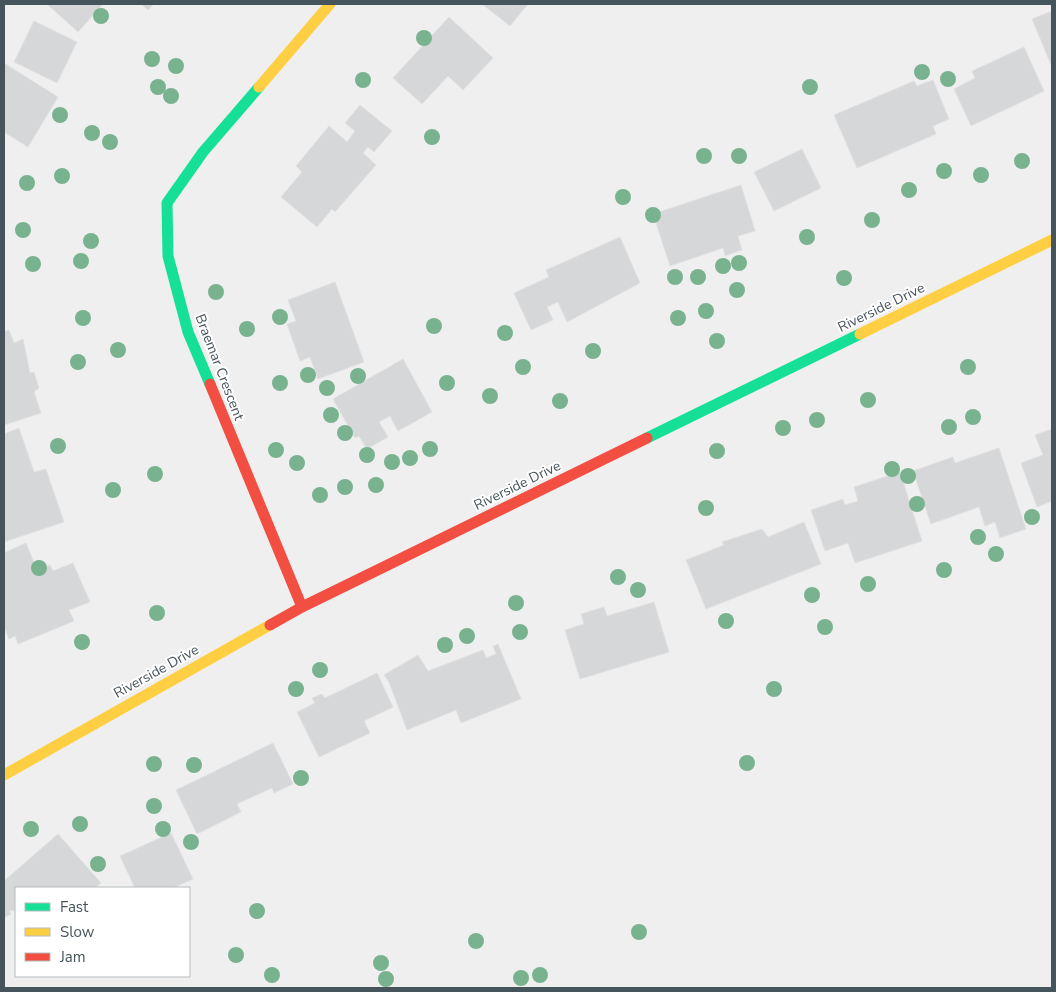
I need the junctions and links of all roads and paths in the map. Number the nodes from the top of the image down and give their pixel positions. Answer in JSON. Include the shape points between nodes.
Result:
{"nodes":[{"id":1,"x":330,"y":4,"type":"edge"},
{"id":2,"x":1052,"y":240,"type":"edge"},
{"id":3,"x":302,"y":607,"type":"junction"},
{"id":4,"x":4,"y":775,"type":"edge"}],
"edges":[{"from":1,"to":3,"type":"main road","name":"Braemar Crescent","via":[[203,152],[167,203],[168,256],[188,332]]},
{"from":2,"to":3,"type":"main road","name":"Riverside Drive"},
{"from":3,"to":4,"type":"main road","name":"Riverside Drive"}]}
